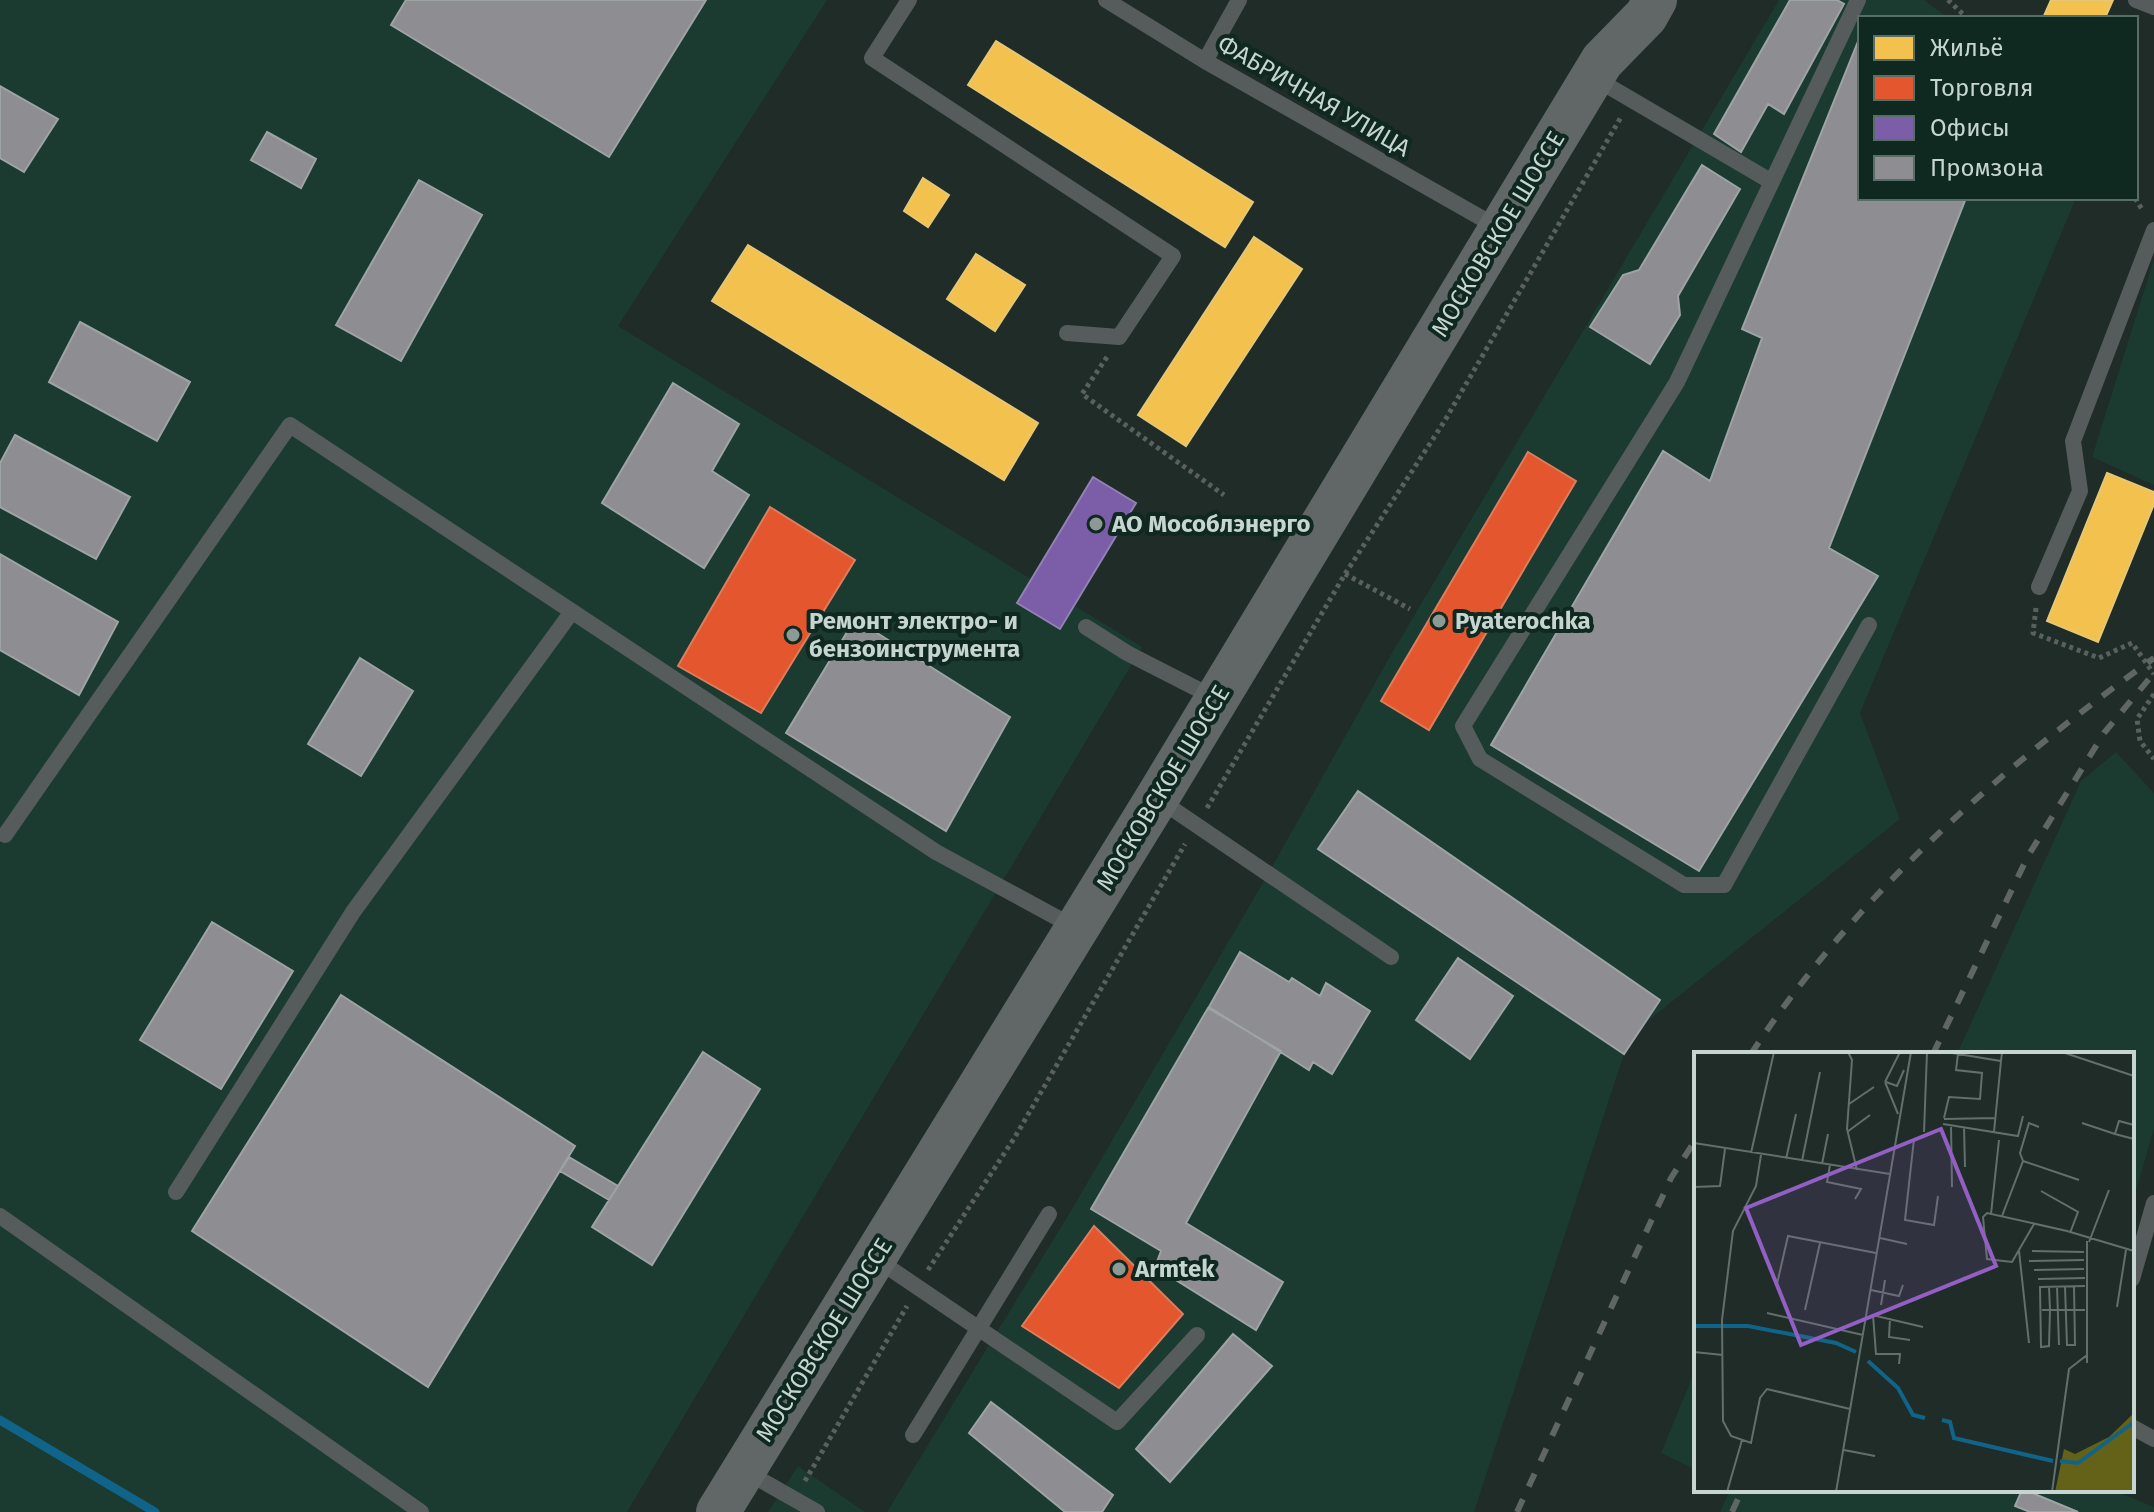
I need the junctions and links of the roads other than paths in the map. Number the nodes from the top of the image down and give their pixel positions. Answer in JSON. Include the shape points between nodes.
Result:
{"nodes":[{"id":1,"x":909,"y":0,"type":"edge"},
{"id":2,"x":1106,"y":0,"type":"edge"},
{"id":3,"x":1239,"y":0,"type":"edge"},
{"id":4,"x":1618,"y":0,"type":"edge"},
{"id":5,"x":1655,"y":0,"type":"edge"},
{"id":6,"x":1858,"y":0,"type":"edge"},
{"id":7,"x":2136,"y":0,"type":"edge"},
{"id":8,"x":2154,"y":7,"type":"edge"},
{"id":9,"x":1205,"y":61,"type":"junction"},
{"id":10,"x":1603,"y":72,"type":"junction"},
{"id":11,"x":1772,"y":182,"type":"junction"},
{"id":12,"x":1501,"y":229,"type":"junction"},
{"id":13,"x":2154,"y":230,"type":"edge"},
{"id":14,"x":1067,"y":333,"type":"dead end"},
{"id":15,"x":2039,"y":587,"type":"road end"},
{"id":16,"x":571,"y":613,"type":"junction"},
{"id":17,"x":1869,"y":625,"type":"dead end"},
{"id":18,"x":1086,"y":627,"type":"dead end"},
{"id":19,"x":1216,"y":699,"type":"junction"},
{"id":20,"x":1157,"y":798,"type":"junction"},
{"id":21,"x":5,"y":835,"type":"dead end"},
{"id":22,"x":1077,"y":928,"type":"junction"},
{"id":23,"x":1391,"y":957,"type":"dead end"},
{"id":24,"x":176,"y":1192,"type":"dead end"},
{"id":25,"x":2154,"y":1203,"type":"edge"},
{"id":26,"x":1049,"y":1214,"type":"dead end"},
{"id":27,"x":0,"y":1216,"type":"edge"},
{"id":28,"x":875,"y":1258,"type":"junction"},
{"id":29,"x":2134,"y":1272,"type":"edge"},
{"id":30,"x":979,"y":1328,"type":"junction"},
{"id":31,"x":1197,"y":1335,"type":"dead end"},
{"id":32,"x":2134,"y":1428,"type":"edge"},
{"id":33,"x":913,"y":1435,"type":"dead end"},
{"id":34,"x":2154,"y":1439,"type":"edge"},
{"id":35,"x":744,"y":1470,"type":"junction"},
{"id":36,"x":791,"y":1505,"type":"edge"},
{"id":37,"x":421,"y":1512,"type":"edge"},
{"id":38,"x":718,"y":1512,"type":"edge"},
{"id":39,"x":817,"y":1512,"type":"edge"}],
"edges":[{"from":1,"to":14,"type":"lane","via":[[872,58],[1173,256],[1119,337]]},
{"from":2,"to":9,"type":"lane","name":"ФАБРИЧНАЯ УЛИЦА"},
{"from":3,"to":9,"type":"lane"},
{"from":4,"to":10,"type":"main road","name":"МОСКОВСКОЕ ШОССЕ"},
{"from":5,"to":10,"type":"main road","name":"МОСКОВСКОЕ ШОССЕ"},
{"from":6,"to":11,"type":"lane"},
{"from":7,"to":8,"type":"lane"},
{"from":9,"to":12,"type":"lane","name":"ФАБРИЧНАЯ УЛИЦА"},
{"from":10,"to":11,"type":"lane"},
{"from":10,"to":12,"type":"main road","name":"МОСКОВСКОЕ ШОССЕ"},
{"from":11,"to":17,"type":"lane","via":[[1677,382],[1463,726],[1480,759],[1684,885],[1724,885]]},
{"from":12,"to":19,"type":"main road","name":"МОСКОВСКОЕ ШОССЕ"},
{"from":13,"to":15,"type":"lane","via":[[2073,441],[2080,491]]},
{"from":16,"to":21,"type":"lane","via":[[290,425]]},
{"from":16,"to":22,"type":"lane","via":[[936,852]]},
{"from":16,"to":24,"type":"lane","via":[[353,912]]},
{"from":18,"to":19,"type":"lane"},
{"from":19,"to":20,"type":"main road","name":"МОСКОВСКОЕ ШОССЕ"},
{"from":20,"to":22,"type":"main road","name":"МОСКОВСКОЕ ШОССЕ"},
{"from":20,"to":23,"type":"lane"},
{"from":22,"to":28,"type":"main road","name":"МОСКОВСКОЕ ШОССЕ"},
{"from":25,"to":29,"type":"lane"},
{"from":26,"to":30,"type":"lane"},
{"from":27,"to":37,"type":"lane"},
{"from":28,"to":30,"type":"lane"},
{"from":28,"to":35,"type":"main road","name":"МОСКОВСКОЕ ШОССЕ"},
{"from":30,"to":31,"type":"lane","via":[[1117,1422]]},
{"from":30,"to":33,"type":"lane"},
{"from":32,"to":34,"type":"lane"},
{"from":35,"to":36,"type":"lane"},
{"from":35,"to":38,"type":"main road","name":"МОСКОВСКОЕ ШОССЕ"},
{"from":36,"to":39,"type":"lane"}]}
